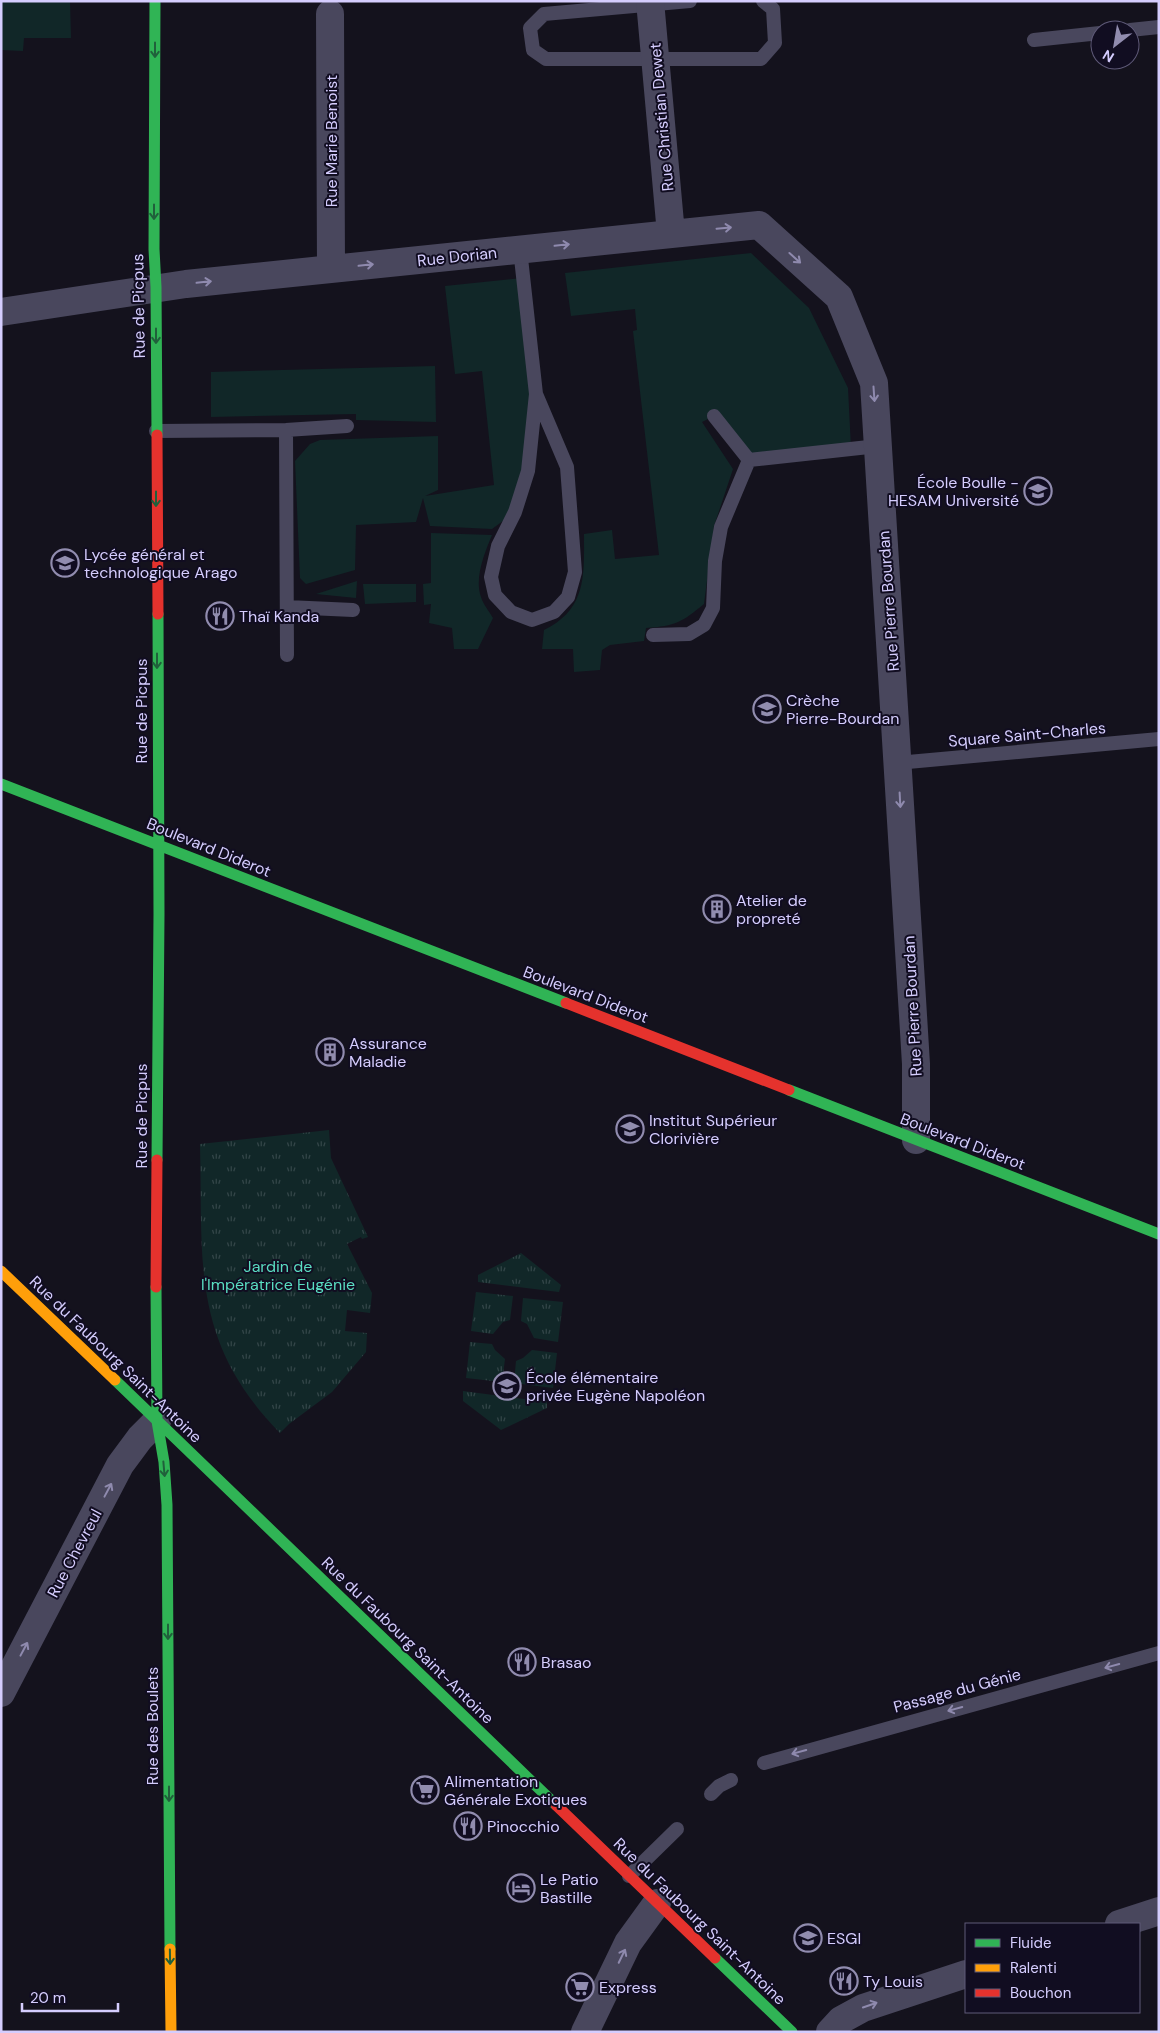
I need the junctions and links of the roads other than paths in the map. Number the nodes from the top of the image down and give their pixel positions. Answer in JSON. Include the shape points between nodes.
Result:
{"nodes":[{"id":1,"x":155,"y":1,"type":"edge"},
{"id":2,"x":690,"y":1,"type":"edge"},
{"id":3,"x":763,"y":1,"type":"edge"},
{"id":4,"x":650,"y":3,"type":"edge"},
{"id":5,"x":330,"y":14,"type":"dead end"},
{"id":6,"x":1159,"y":27,"type":"edge"},
{"id":7,"x":1140,"y":29,"type":"edge"},
{"id":8,"x":1090,"y":34,"type":"edge"},
{"id":9,"x":1034,"y":40,"type":"dead end"},
{"id":10,"x":656,"y":59,"type":"junction"},
{"id":11,"x":759,"y":225,"type":"joint"},
{"id":12,"x":671,"y":234,"type":"junction"},
{"id":13,"x":520,"y":249,"type":"junction"},
{"id":14,"x":331,"y":268,"type":"junction"},
{"id":15,"x":156,"y":287,"type":"junction"},
{"id":16,"x":1,"y":312,"type":"edge"},
{"id":17,"x":536,"y":394,"type":"junction"},
{"id":18,"x":714,"y":416,"type":"dead end"},
{"id":19,"x":347,"y":426,"type":"dead end"},
{"id":20,"x":286,"y":430,"type":"junction"},
{"id":21,"x":156,"y":431,"type":"junction"},
{"id":22,"x":878,"y":446,"type":"junction"},
{"id":23,"x":749,"y":460,"type":"junction"},
{"id":24,"x":287,"y":607,"type":"junction"},
{"id":25,"x":354,"y":610,"type":"dead end"},
{"id":26,"x":653,"y":635,"type":"dead end"},
{"id":27,"x":288,"y":655,"type":"dead end"},
{"id":28,"x":1159,"y":739,"type":"edge"},
{"id":29,"x":898,"y":763,"type":"junction"},
{"id":30,"x":1,"y":784,"type":"edge"},
{"id":31,"x":158,"y":844,"type":"junction"},
{"id":32,"x":916,"y":1140,"type":"junction"},
{"id":33,"x":1159,"y":1234,"type":"edge"},
{"id":34,"x":1,"y":1271,"type":"edge"},
{"id":35,"x":157,"y":1421,"type":"junction"},
{"id":36,"x":1159,"y":1653,"type":"edge"},
{"id":37,"x":1,"y":1692,"type":"edge"},
{"id":38,"x":764,"y":1763,"type":"dead end"},
{"id":39,"x":731,"y":1780,"type":"dead end"},
{"id":40,"x":711,"y":1794,"type":"dead end"},
{"id":41,"x":677,"y":1829,"type":"dead end"},
{"id":42,"x":629,"y":1876,"type":"junction"},
{"id":43,"x":657,"y":1903,"type":"junction"},
{"id":44,"x":1159,"y":1911,"type":"edge"},
{"id":45,"x":1122,"y":1923,"type":"edge"},
{"id":46,"x":965,"y":1974,"type":"edge"},
{"id":47,"x":171,"y":2032,"type":"edge"},
{"id":48,"x":585,"y":2032,"type":"edge"},
{"id":49,"x":792,"y":2032,"type":"edge"},
{"id":50,"x":830,"y":2032,"type":"edge"}],
"edges":[{"from":1,"to":15,"type":"main road","name":"Rue de Picpus","one_way":true},
{"from":2,"to":4,"type":"lane"},
{"from":3,"to":10,"type":"lane","via":[[773,8],[775,42],[761,58]]},
{"from":4,"to":10,"type":"street","name":"Rue Christian Dewet"},
{"from":4,"to":10,"type":"lane","via":[[544,14],[530,28],[533,50],[546,59]]},
{"from":5,"to":14,"type":"street","name":"Rue Marie Benoist"},
{"from":6,"to":7,"type":"lane"},
{"from":8,"to":9,"type":"lane"},
{"from":10,"to":12,"type":"street","name":"Rue Christian Dewet"},
{"from":12,"to":11,"type":"street","name":"Rue Dorian","one_way":true},
{"from":11,"to":22,"type":"street","name":"Rue Pierre Bourdan","one_way":true,"via":[[839,297],[874,383]]},
{"from":13,"to":12,"type":"street","name":"Rue Dorian","one_way":true},
{"from":14,"to":13,"type":"street","name":"Rue Dorian","one_way":true},
{"from":13,"to":17,"type":"lane"},
{"from":15,"to":14,"type":"street","name":"Rue Dorian","one_way":true},
{"from":15,"to":16,"type":"street","name":"Rue Dorian"},
{"from":15,"to":21,"type":"main road","name":"Rue de Picpus","one_way":true},
{"from":17,"to":17,"type":"lane","via":[[528,471],[515,512],[498,546],[490,577],[495,595],[511,612],[532,620],[554,612],[568,597],[575,572],[567,467]]},
{"from":18,"to":23,"type":"lane"},
{"from":19,"to":20,"type":"lane"},
{"from":20,"to":21,"type":"lane"},
{"from":20,"to":24,"type":"lane"},
{"from":21,"to":31,"type":"main road","name":"Rue de Picpus","one_way":true},
{"from":22,"to":23,"type":"lane"},
{"from":22,"to":29,"type":"street","name":"Rue Pierre Bourdan"},
{"from":23,"to":26,"type":"lane","via":[[721,527],[715,561],[713,608],[704,625],[689,634]]},
{"from":24,"to":25,"type":"lane"},
{"from":24,"to":27,"type":"lane"},
{"from":28,"to":29,"type":"lane","name":"Square Saint-Charles"},
{"from":29,"to":32,"type":"street","name":"Rue Pierre Bourdan","one_way":true,"via":[[916,1064]]},
{"from":30,"to":31,"type":"main road","name":"Boulevard Diderot"},
{"from":31,"to":32,"type":"main road","name":"Boulevard Diderot"},
{"from":31,"to":35,"type":"main road","name":"Rue de Picpus"},
{"from":32,"to":33,"type":"main road","name":"Boulevard Diderot"},
{"from":34,"to":35,"type":"main road","name":"Rue du Faubourg Saint-Antoine"},
{"from":37,"to":35,"type":"street","name":"Rue Chevreul","one_way":true,"via":[[120,1465]]},
{"from":35,"to":42,"type":"main road","name":"Rue du Faubourg Saint-Antoine"},
{"from":35,"to":47,"type":"main road","name":"Rue des Boulets","one_way":true,"via":[[167,1505]]},
{"from":36,"to":38,"type":"lane","name":"Passage du Génie","one_way":true},
{"from":39,"to":40,"type":"lane"},
{"from":41,"to":42,"type":"lane"},
{"from":42,"to":43,"type":"main road","name":"Rue du Faubourg Saint-Antoine"},
{"from":48,"to":43,"type":"street","one_way":true,"via":[[628,1943]]},
{"from":43,"to":49,"type":"main road","name":"Rue du Faubourg Saint-Antoine"},
{"from":44,"to":45,"type":"street"},
{"from":50,"to":46,"type":"street","one_way":true,"via":[[841,2020],[864,2008]]}]}
